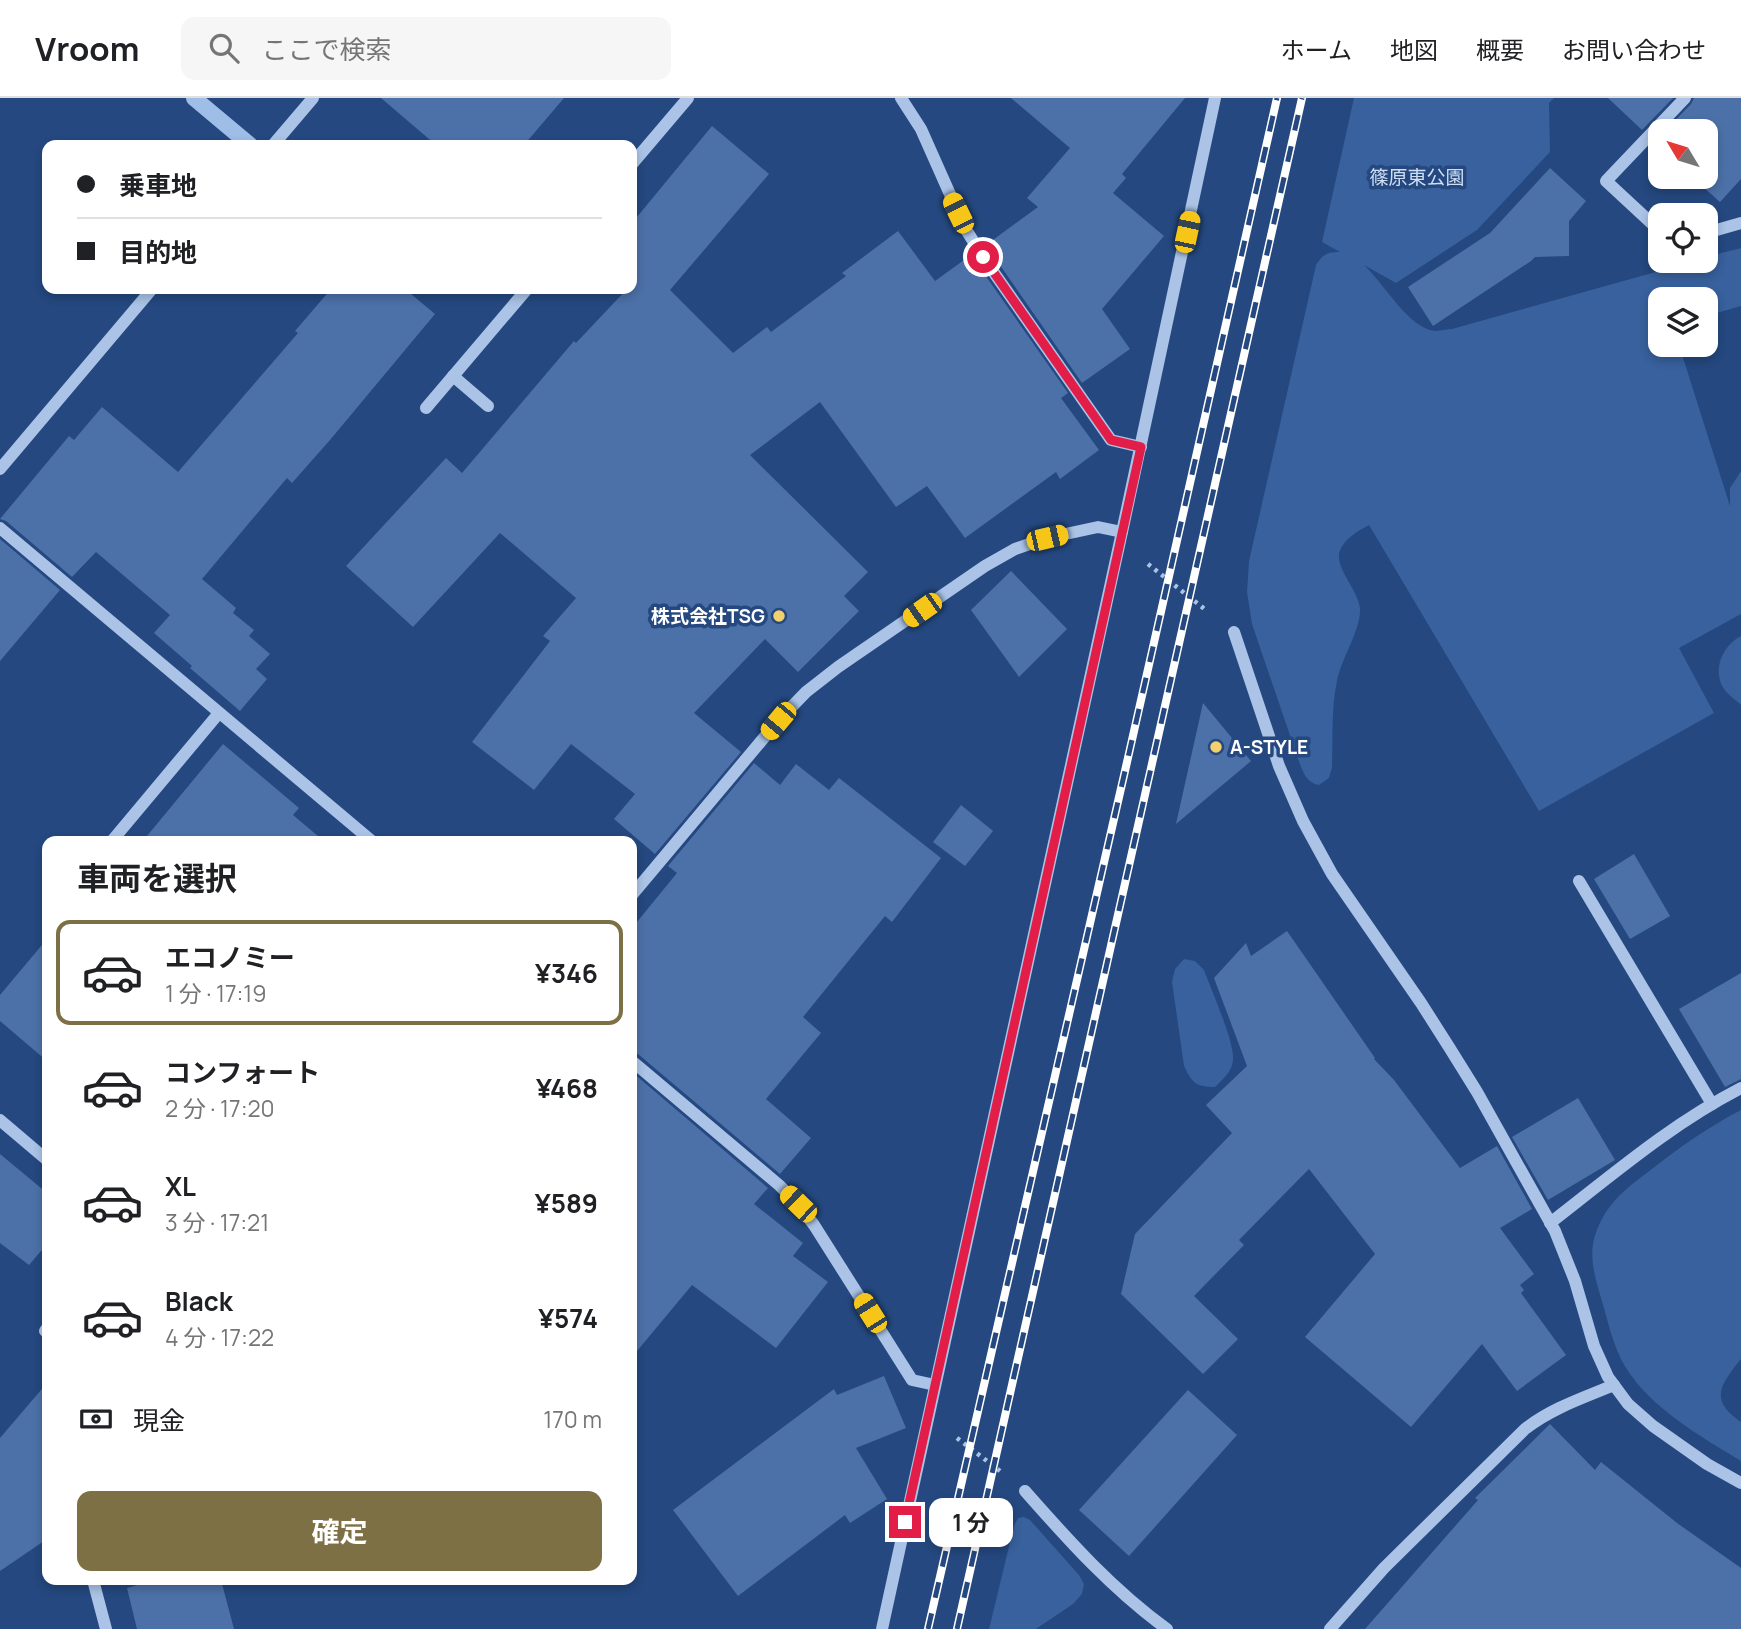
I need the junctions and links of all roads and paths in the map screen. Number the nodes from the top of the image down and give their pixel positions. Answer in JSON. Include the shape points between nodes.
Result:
{"nodes":[{"id":1,"x":313,"y":98,"type":"edge"},
{"id":2,"x":688,"y":98,"type":"edge"},
{"id":3,"x":901,"y":98,"type":"edge"},
{"id":4,"x":1215,"y":98,"type":"edge"},
{"id":5,"x":1685,"y":98,"type":"edge"},
{"id":6,"x":277,"y":140,"type":"edge"},
{"id":7,"x":637,"y":158,"type":"edge"},
{"id":8,"x":1648,"y":220,"type":"edge"},
{"id":9,"x":1741,"y":223,"type":"edge"},
{"id":10,"x":1718,"y":230,"type":"edge"},
{"id":11,"x":148,"y":294,"type":"edge"},
{"id":12,"x":523,"y":294,"type":"edge"},
{"id":13,"x":453,"y":376,"type":"junction"},
{"id":14,"x":488,"y":406,"type":"dead end"},
{"id":15,"x":426,"y":408,"type":"dead end"},
{"id":16,"x":1141,"y":447,"type":"junction"},
{"id":17,"x":0,"y":469,"type":"edge"},
{"id":18,"x":0,"y":528,"type":"edge"},
{"id":19,"x":1121,"y":537,"type":"junction"},
{"id":20,"x":1234,"y":632,"type":"joint"},
{"id":21,"x":219,"y":713,"type":"junction"},
{"id":22,"x":116,"y":836,"type":"edge"},
{"id":23,"x":366,"y":836,"type":"edge"},
{"id":24,"x":1579,"y":881,"type":"dead end"},
{"id":25,"x":637,"y":889,"type":"edge"},
{"id":26,"x":637,"y":1065,"type":"edge"},
{"id":27,"x":1741,"y":1088,"type":"edge"},
{"id":28,"x":1712,"y":1104,"type":"junction"},
{"id":29,"x":0,"y":1120,"type":"edge"},
{"id":30,"x":42,"y":1156,"type":"edge"},
{"id":31,"x":1550,"y":1223,"type":"junction"},
{"id":32,"x":935,"y":1385,"type":"junction"},
{"id":33,"x":1614,"y":1385,"type":"junction"},
{"id":34,"x":929,"y":1416,"type":"junction"},
{"id":35,"x":1741,"y":1483,"type":"edge"},
{"id":36,"x":1025,"y":1491,"type":"joint"},
{"id":37,"x":94,"y":1585,"type":"edge"},
{"id":38,"x":106,"y":1629,"type":"edge"},
{"id":39,"x":882,"y":1629,"type":"edge"},
{"id":40,"x":1167,"y":1629,"type":"edge"},
{"id":41,"x":1330,"y":1629,"type":"edge"}],
"edges":[{"from":1,"to":6,"type":"street"},
{"from":2,"to":7,"type":"street"},
{"from":3,"to":16,"type":"street","via":[[921,129],[965,228],[983,257],[1111,440]]},
{"from":4,"to":16,"type":"street"},
{"from":5,"to":8,"type":"street","via":[[1606,181]]},
{"from":9,"to":10,"type":"street"},
{"from":11,"to":17,"type":"street"},
{"from":12,"to":13,"type":"street"},
{"from":13,"to":14,"type":"street"},
{"from":13,"to":15,"type":"street"},
{"from":16,"to":19,"type":"street"},
{"from":18,"to":21,"type":"street"},
{"from":19,"to":20,"type":"path"},
{"from":19,"to":25,"type":"street","via":[[1098,527],[1015,550],[838,667],[778,721]]},
{"from":19,"to":32,"type":"street"},
{"from":20,"to":31,"type":"street","via":[[1279,766],[1303,821],[1332,874],[1477,1092]]},
{"from":21,"to":22,"type":"street"},
{"from":21,"to":23,"type":"street"},
{"from":24,"to":28,"type":"street"},
{"from":26,"to":32,"type":"street","via":[[798,1204],[912,1380]]},
{"from":27,"to":28,"type":"street"},
{"from":28,"to":31,"type":"street"},
{"from":29,"to":30,"type":"street"},
{"from":31,"to":33,"type":"street","via":[[1575,1281],[1594,1346]]},
{"from":32,"to":34,"type":"street"},
{"from":33,"to":35,"type":"street","via":[[1653,1426]]},
{"from":33,"to":41,"type":"street","via":[[1555,1409],[1525,1429],[1384,1568]]},
{"from":34,"to":36,"type":"path"},
{"from":34,"to":39,"type":"street"},
{"from":36,"to":40,"type":"street","via":[[1112,1585]]},
{"from":37,"to":38,"type":"street"}]}
